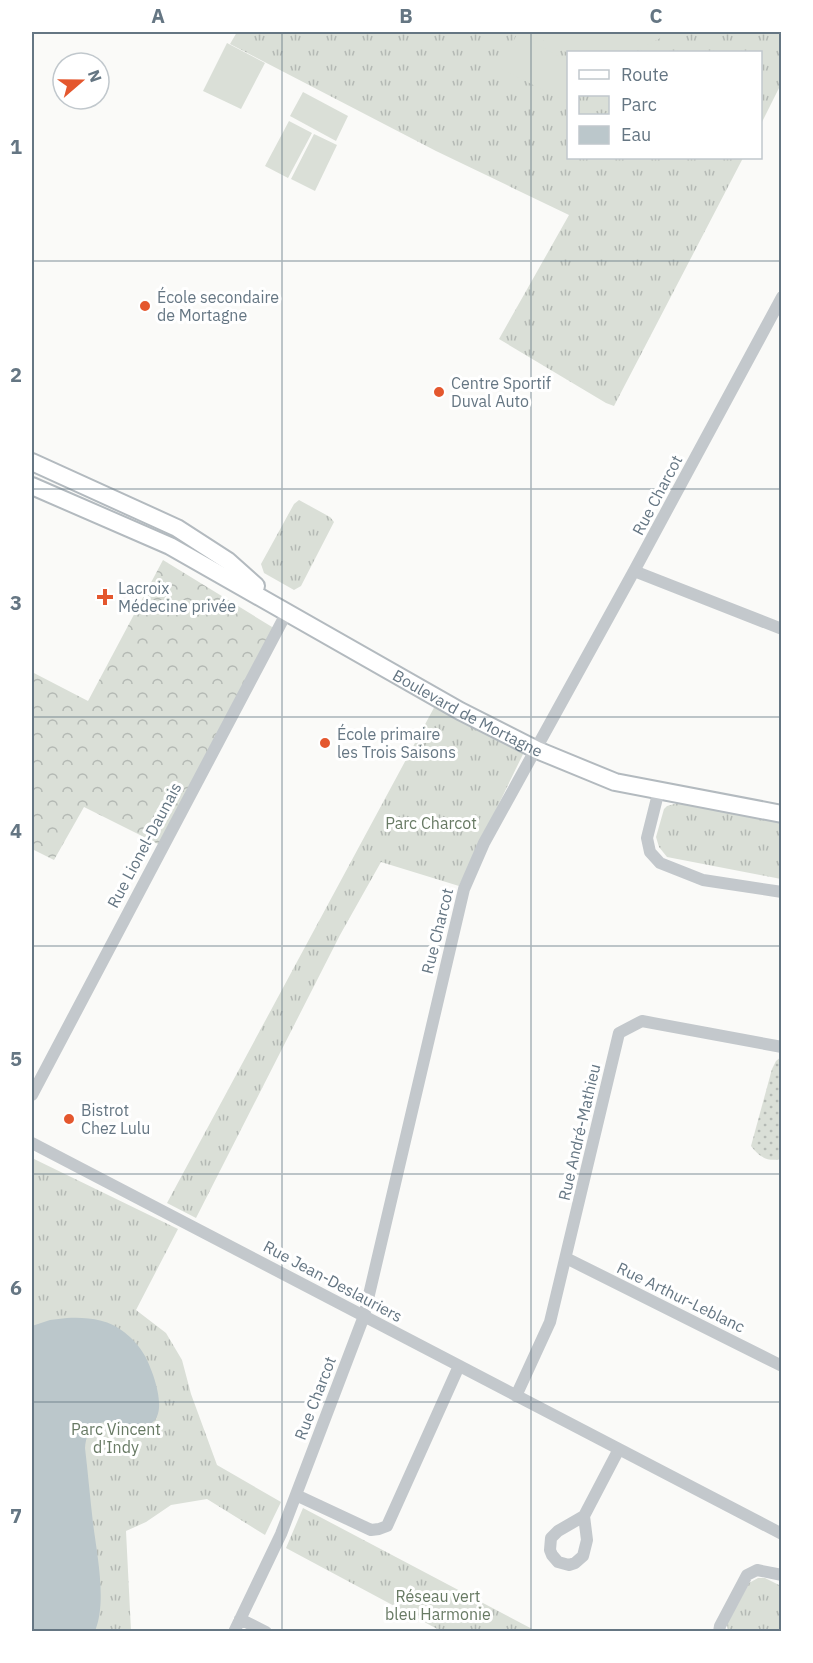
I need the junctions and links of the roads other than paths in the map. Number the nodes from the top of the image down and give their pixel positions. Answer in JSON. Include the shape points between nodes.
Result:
{"nodes":[{"id":1,"x":780,"y":301,"type":"edge"},
{"id":2,"x":32,"y":462,"type":"edge"},
{"id":3,"x":32,"y":486,"type":"edge"},
{"id":4,"x":634,"y":571,"type":"junction"},
{"id":5,"x":286,"y":612,"type":"junction"},
{"id":6,"x":782,"y":628,"type":"edge"},
{"id":7,"x":537,"y":750,"type":"junction"},
{"id":8,"x":659,"y":790,"type":"junction"},
{"id":9,"x":782,"y":814,"type":"edge"},
{"id":10,"x":782,"y":892,"type":"edge"},
{"id":11,"x":782,"y":1047,"type":"edge"},
{"id":12,"x":32,"y":1095,"type":"edge"},
{"id":13,"x":32,"y":1143,"type":"edge"},
{"id":14,"x":566,"y":1258,"type":"junction"},
{"id":15,"x":364,"y":1316,"type":"junction"},
{"id":16,"x":459,"y":1366,"type":"junction"},
{"id":17,"x":782,"y":1366,"type":"edge"},
{"id":18,"x":516,"y":1396,"type":"junction"},
{"id":19,"x":619,"y":1449,"type":"junction"},
{"id":20,"x":296,"y":1495,"type":"junction"},
{"id":21,"x":584,"y":1516,"type":"dead end"},
{"id":22,"x":782,"y":1534,"type":"edge"},
{"id":23,"x":782,"y":1575,"type":"edge"},
{"id":24,"x":240,"y":1619,"type":"junction"},
{"id":25,"x":234,"y":1632,"type":"edge"},
{"id":26,"x":266,"y":1632,"type":"edge"},
{"id":27,"x":719,"y":1632,"type":"edge"}],
"edges":[{"from":1,"to":4,"type":"street","name":"Rue Charcot"},
{"from":2,"to":5,"type":"street","name":"Boulevard de Mortagne","via":[[177,528],[228,561]]},
{"from":3,"to":5,"type":"street","name":"Boulevard de Mortagne","via":[[170,546]]},
{"from":4,"to":6,"type":"street"},
{"from":4,"to":7,"type":"street","name":"Rue Charcot"},
{"from":5,"to":7,"type":"street","name":"Boulevard de Mortagne"},
{"from":5,"to":12,"type":"street","name":"Rue Lionel-Daunais"},
{"from":7,"to":8,"type":"street","name":"Boulevard de Mortagne","via":[[615,782]]},
{"from":7,"to":15,"type":"street","name":"Rue Charcot","via":[[484,843],[464,889]]},
{"from":8,"to":9,"type":"street","name":"Boulevard de Mortagne"},
{"from":8,"to":10,"type":"street","via":[[646,838],[650,852],[660,863],[703,880]]},
{"from":11,"to":14,"type":"street","name":"Rue André-Mathieu","via":[[642,1020],[619,1033]]},
{"from":13,"to":15,"type":"street","name":"Rue Jean-Deslauriers"},
{"from":14,"to":17,"type":"street","name":"Rue Arthur-Leblanc"},
{"from":14,"to":18,"type":"street","name":"Rue André-Mathieu","via":[[550,1322]]},
{"from":15,"to":16,"type":"street","name":"Rue Jean-Deslauriers"},
{"from":15,"to":20,"type":"street","name":"Rue Charcot"},
{"from":16,"to":18,"type":"street","name":"Rue Jean-Deslauriers"},
{"from":16,"to":20,"type":"street","via":[[387,1526],[371,1530]]},
{"from":18,"to":19,"type":"street","name":"Rue Jean-Deslauriers"},
{"from":19,"to":21,"type":"street"},
{"from":19,"to":22,"type":"street","name":"Rue Jean-Deslauriers"},
{"from":20,"to":24,"type":"street","name":"Rue Charcot"},
{"from":23,"to":27,"type":"street","via":[[757,1570],[747,1575]]},
{"from":24,"to":25,"type":"street","name":"Rue Charcot"},
{"from":24,"to":26,"type":"street"}]}
